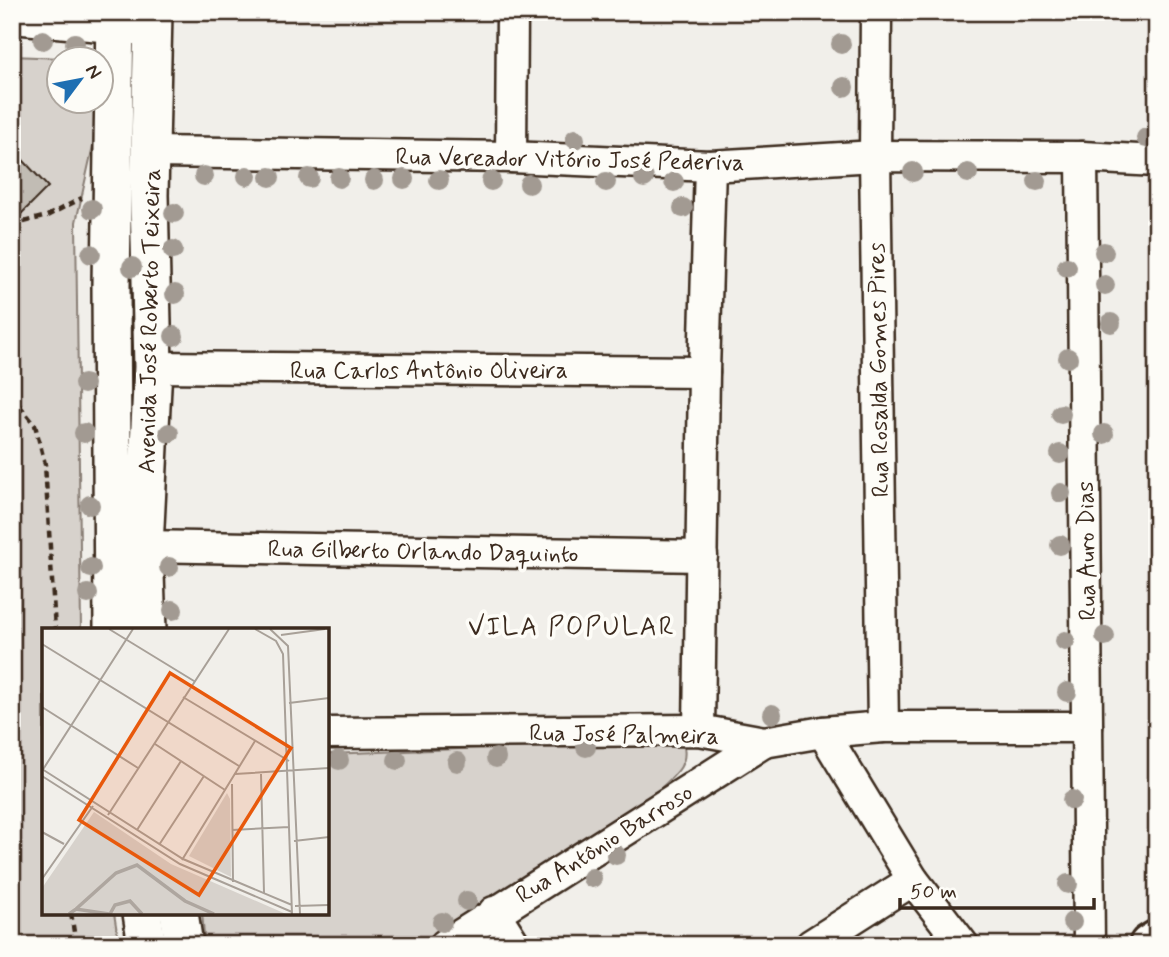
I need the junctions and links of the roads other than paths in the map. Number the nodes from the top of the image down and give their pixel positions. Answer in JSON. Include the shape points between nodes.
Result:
{"nodes":[{"id":1,"x":512,"y":12,"type":"edge"},
{"id":2,"x":876,"y":12,"type":"edge"},
{"id":3,"x":12,"y":18,"type":"edge"},
{"id":4,"x":115,"y":20,"type":"edge"},
{"id":5,"x":153,"y":22,"type":"edge"},
{"id":6,"x":151,"y":152,"type":"junction"},
{"id":7,"x":875,"y":156,"type":"junction"},
{"id":8,"x":510,"y":157,"type":"junction"},
{"id":9,"x":1082,"y":157,"type":"junction"},
{"id":10,"x":1157,"y":161,"type":"edge"},
{"id":11,"x":114,"y":166,"type":"junction"},
{"id":12,"x":710,"y":166,"type":"junction"},
{"id":13,"x":153,"y":367,"type":"junction"},
{"id":14,"x":704,"y":372,"type":"junction"},
{"id":15,"x":144,"y":546,"type":"junction"},
{"id":16,"x":702,"y":556,"type":"junction"},
{"id":17,"x":113,"y":628,"type":"edge"},
{"id":18,"x":147,"y":628,"type":"edge"},
{"id":19,"x":883,"y":727,"type":"junction"},
{"id":20,"x":1087,"y":727,"type":"junction"},
{"id":21,"x":699,"y":730,"type":"junction"},
{"id":22,"x":823,"y":732,"type":"junction"},
{"id":23,"x":329,"y":733,"type":"edge"},
{"id":24,"x":764,"y":742,"type":"junction"},
{"id":25,"x":913,"y":880,"type":"junction"},
{"id":26,"x":494,"y":912,"type":"junction"},
{"id":27,"x":142,"y":915,"type":"edge"},
{"id":28,"x":179,"y":915,"type":"edge"},
{"id":29,"x":1157,"y":940,"type":"edge"},
{"id":30,"x":147,"y":945,"type":"edge"},
{"id":31,"x":184,"y":945,"type":"edge"},
{"id":32,"x":445,"y":945,"type":"edge"},
{"id":33,"x":514,"y":945,"type":"edge"},
{"id":34,"x":811,"y":945,"type":"edge"},
{"id":35,"x":963,"y":945,"type":"edge"},
{"id":36,"x":1088,"y":945,"type":"edge"},
{"id":37,"x":1149,"y":945,"type":"edge"}],
"edges":[{"from":1,"to":8,"type":"street"},
{"from":2,"to":7,"type":"street","name":"Rua Rosalda Gomes Pires"},
{"from":3,"to":4,"type":"street"},
{"from":4,"to":5,"type":"street"},
{"from":4,"to":11,"type":"street","name":"Avenida José Roberto Teixeira"},
{"from":5,"to":6,"type":"street","name":"Avenida José Roberto Teixeira"},
{"from":6,"to":8,"type":"street","name":"Rua Vereador Vitório José Pederiva"},
{"from":6,"to":11,"type":"street"},
{"from":6,"to":13,"type":"street","name":"Avenida José Roberto Teixeira"},
{"from":7,"to":9,"type":"street","name":"Rua Vereador Vitório José Pederiva"},
{"from":7,"to":12,"type":"street","name":"Rua Vereador Vitório José Pederiva"},
{"from":7,"to":19,"type":"street","name":"Rua Rosalda Gomes Pires"},
{"from":8,"to":12,"type":"street","name":"Rua Vereador Vitório José Pederiva"},
{"from":9,"to":10,"type":"street","name":"Rua Vereador Vitório José Pederiva"},
{"from":9,"to":20,"type":"street","name":"Rua Auro Dias"},
{"from":11,"to":17,"type":"street","name":"Avenida José Roberto Teixeira"},
{"from":12,"to":14,"type":"street"},
{"from":13,"to":14,"type":"street","name":"Rua Carlos Antônio Oliveira"},
{"from":13,"to":15,"type":"street","name":"Avenida José Roberto Teixeira"},
{"from":14,"to":16,"type":"street"},
{"from":15,"to":16,"type":"street","name":"Rua Gilberto Orlando Daquinto"},
{"from":15,"to":18,"type":"street","name":"Avenida José Roberto Teixeira"},
{"from":16,"to":21,"type":"street"},
{"from":19,"to":20,"type":"street","name":"Rua José Palmeira"},
{"from":19,"to":22,"type":"street","name":"Rua José Palmeira"},
{"from":20,"to":36,"type":"street","name":"Rua Auro Dias"},
{"from":21,"to":23,"type":"street","name":"Rua José Palmeira"},
{"from":21,"to":24,"type":"street","name":"Rua José Palmeira"},
{"from":22,"to":24,"type":"street","name":"Rua José Palmeira"},
{"from":22,"to":25,"type":"street"},
{"from":24,"to":26,"type":"street","name":"Rua Antônio Barroso"},
{"from":25,"to":34,"type":"street"},
{"from":25,"to":35,"type":"street"},
{"from":26,"to":32,"type":"street","name":"Rua Antônio Barroso"},
{"from":26,"to":33,"type":"street"},
{"from":27,"to":30,"type":"street"},
{"from":28,"to":31,"type":"street"},
{"from":29,"to":37,"type":"main road"}]}
